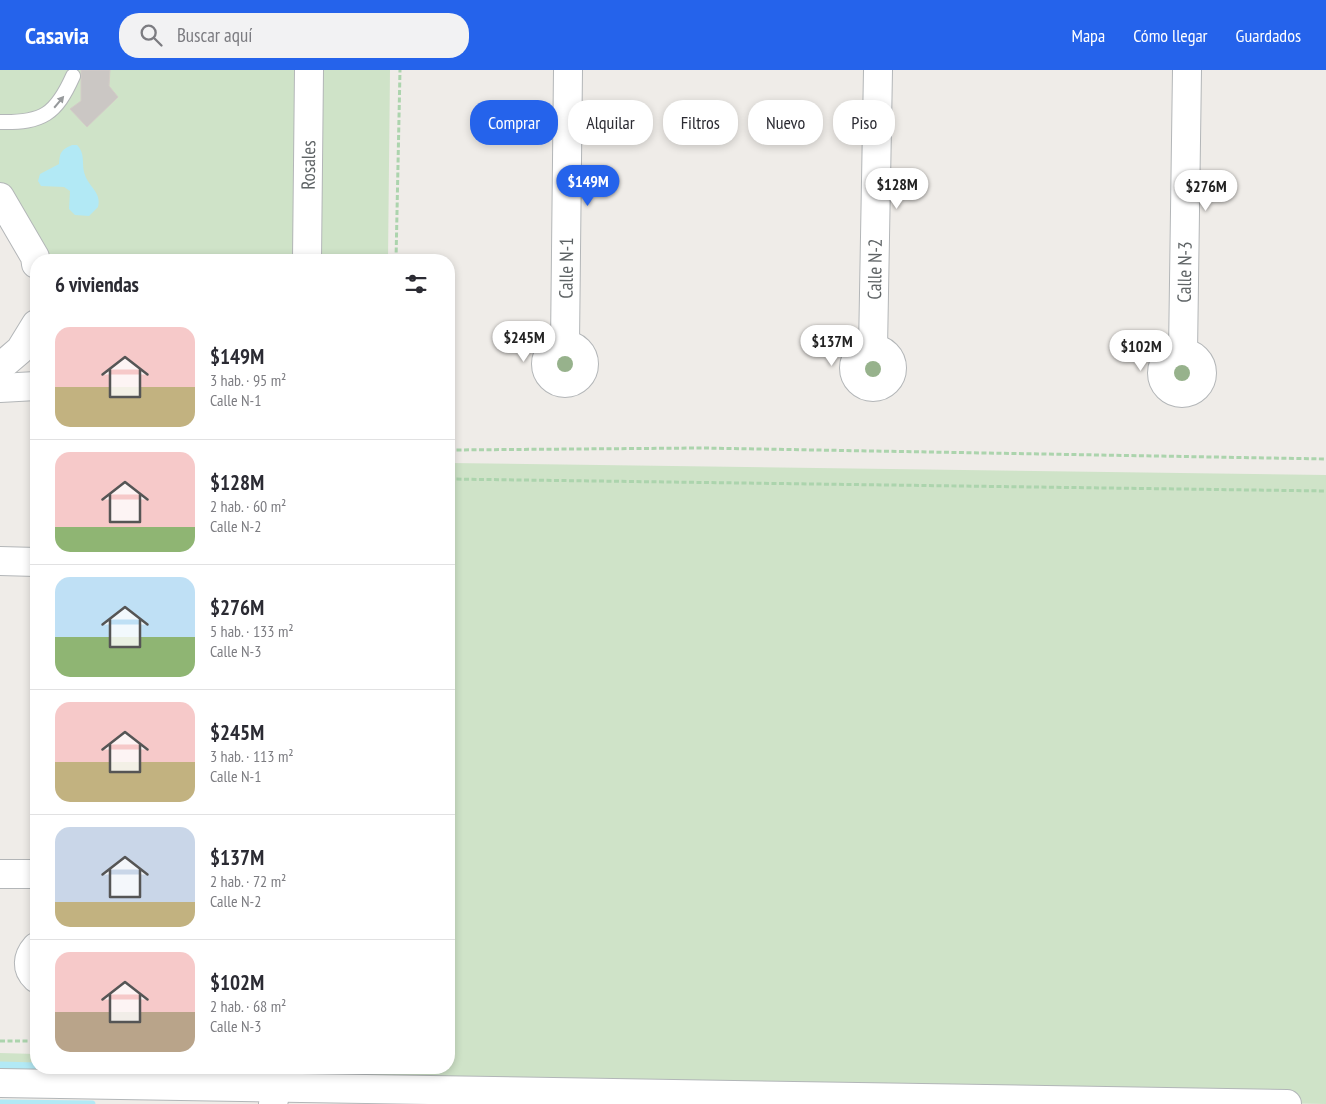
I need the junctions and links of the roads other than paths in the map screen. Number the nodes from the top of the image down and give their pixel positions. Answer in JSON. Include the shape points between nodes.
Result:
{"nodes":[{"id":1,"x":309,"y":70,"type":"edge"},
{"id":2,"x":568,"y":70,"type":"edge"},
{"id":3,"x":878,"y":70,"type":"edge"},
{"id":4,"x":1187,"y":70,"type":"edge"},
{"id":5,"x":74,"y":76,"type":"dead end"},
{"id":6,"x":0,"y":122,"type":"edge"},
{"id":7,"x":0,"y":197,"type":"edge"},
{"id":8,"x":33,"y":254,"type":"edge"},
{"id":9,"x":307,"y":254,"type":"edge"},
{"id":10,"x":30,"y":334,"type":"edge"},
{"id":11,"x":566,"y":344,"type":"dead end"},
{"id":12,"x":873,"y":349,"type":"dead end"},
{"id":13,"x":1182,"y":353,"type":"dead end"},
{"id":14,"x":0,"y":367,"type":"edge"},
{"id":15,"x":30,"y":386,"type":"edge"},
{"id":16,"x":0,"y":388,"type":"edge"},
{"id":17,"x":0,"y":561,"type":"edge"},
{"id":18,"x":30,"y":562,"type":"edge"},
{"id":19,"x":0,"y":874,"type":"edge"},
{"id":20,"x":30,"y":874,"type":"edge"},
{"id":21,"x":30,"y":955,"type":"edge"},
{"id":22,"x":30,"y":970,"type":"edge"},
{"id":23,"x":0,"y":1084,"type":"edge"},
{"id":24,"x":277,"y":1086,"type":"edge"},
{"id":25,"x":923,"y":1101,"type":"edge"},
{"id":26,"x":1209,"y":1103,"type":"edge"},
{"id":27,"x":1287,"y":1104,"type":"edge"}],
"edges":[{"from":1,"to":9,"type":"street","name":"Rosales"},
{"from":2,"to":11,"type":"street","name":"Calle N-1"},
{"from":3,"to":12,"type":"street","name":"Calle N-2"},
{"from":4,"to":13,"type":"street","name":"Calle N-3"},
{"from":6,"to":5,"type":"lane","one_way":true,"via":[[48,115],[63,100]]},
{"from":7,"to":8,"type":"street"},
{"from":10,"to":14,"type":"street","via":[[20,350]]},
{"from":15,"to":16,"type":"street"},
{"from":17,"to":18,"type":"street"},
{"from":19,"to":20,"type":"street"},
{"from":21,"to":22,"type":"street"},
{"from":23,"to":24,"type":"street"},
{"from":24,"to":25,"type":"street"},
{"from":25,"to":26,"type":"street"},
{"from":26,"to":27,"type":"street"}]}
